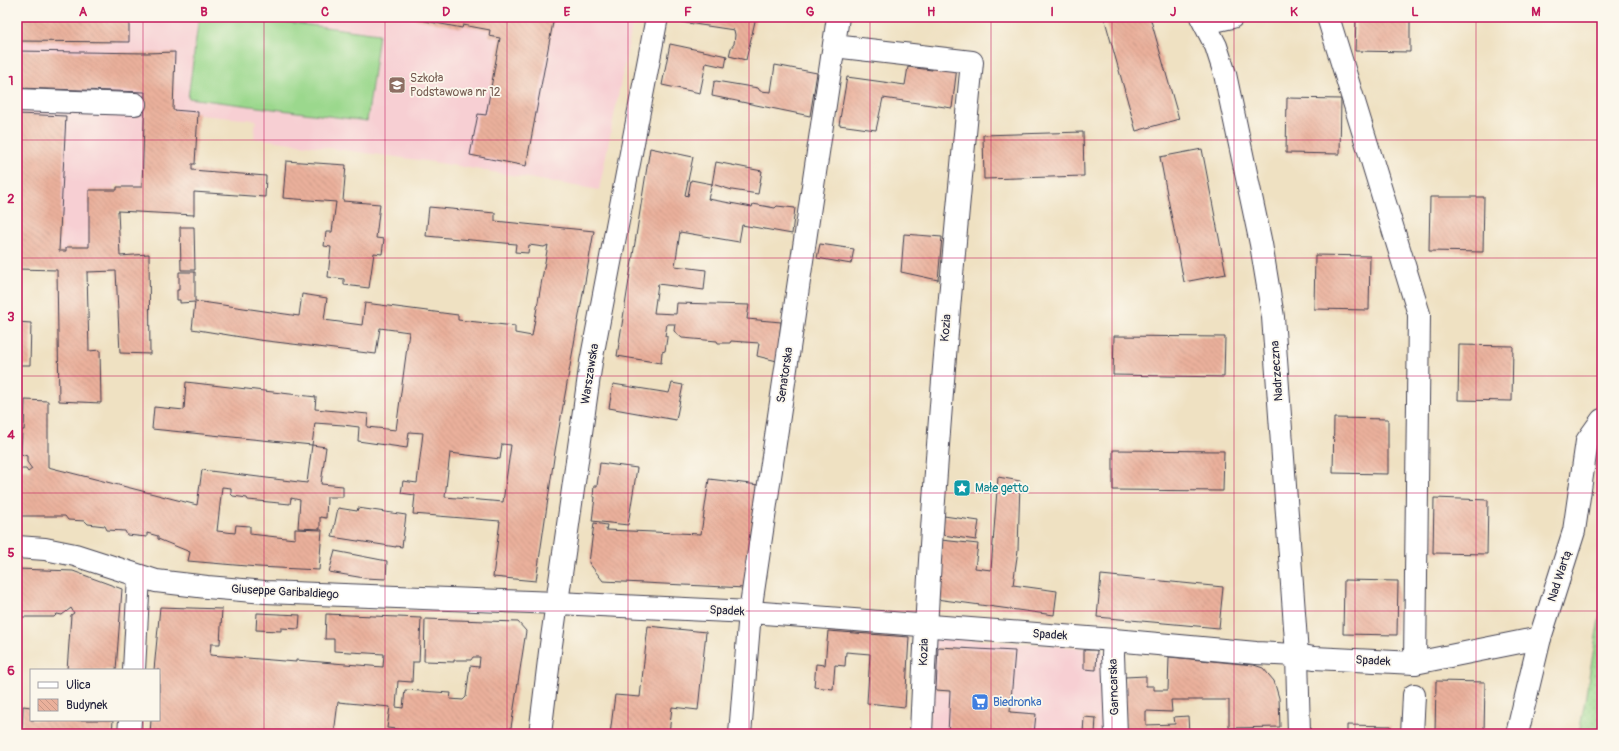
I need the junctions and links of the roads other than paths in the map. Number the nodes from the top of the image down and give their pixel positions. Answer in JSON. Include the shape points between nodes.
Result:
{"nodes":[{"id":1,"x":657,"y":17,"type":"edge"},
{"id":2,"x":838,"y":17,"type":"edge"},
{"id":3,"x":1232,"y":17,"type":"edge"},
{"id":4,"x":1328,"y":17,"type":"edge"},
{"id":5,"x":1203,"y":20,"type":"edge"},
{"id":6,"x":834,"y":46,"type":"junction"},
{"id":7,"x":17,"y":100,"type":"edge"},
{"id":8,"x":135,"y":104,"type":"dead end"},
{"id":9,"x":1602,"y":420,"type":"edge"},
{"id":10,"x":17,"y":548,"type":"edge"},
{"id":11,"x":139,"y":576,"type":"junction"},
{"id":12,"x":557,"y":603,"type":"junction"},
{"id":13,"x":750,"y":612,"type":"junction"},
{"id":14,"x":925,"y":626,"type":"junction"},
{"id":15,"x":1540,"y":638,"type":"junction"},
{"id":16,"x":1114,"y":640,"type":"junction"},
{"id":17,"x":1298,"y":655,"type":"junction"},
{"id":18,"x":1415,"y":663,"type":"junction"},
{"id":19,"x":134,"y":669,"type":"edge"},
{"id":20,"x":1414,"y":695,"type":"dead end"},
{"id":21,"x":130,"y":721,"type":"edge"},
{"id":22,"x":129,"y":734,"type":"edge"},
{"id":23,"x":540,"y":734,"type":"edge"},
{"id":24,"x":740,"y":734,"type":"edge"},
{"id":25,"x":921,"y":734,"type":"edge"},
{"id":26,"x":1116,"y":734,"type":"edge"},
{"id":27,"x":1299,"y":734,"type":"edge"},
{"id":28,"x":1412,"y":734,"type":"edge"},
{"id":29,"x":1517,"y":734,"type":"edge"}],
"edges":[{"from":1,"to":12,"type":"street","name":"Warszawska","via":[[591,362]]},
{"from":2,"to":6,"type":"street","name":"Senatorska"},
{"from":3,"to":5,"type":"street"},
{"from":4,"to":18,"type":"street","via":[[1419,314]]},
{"from":5,"to":17,"type":"street","name":"Nadrzeczna","via":[[1216,46],[1225,74],[1261,244],[1273,317]]},
{"from":6,"to":13,"type":"street","name":"Senatorska"},
{"from":6,"to":14,"type":"street","name":"Kozia","via":[[972,62],[949,298]]},
{"from":7,"to":8,"type":"street"},
{"from":9,"to":15,"type":"street","name":"Nad Wartą","via":[[1587,441],[1574,531]]},
{"from":10,"to":11,"type":"street","name":"Giuseppe Garibaldiego","via":[[44,549],[75,555]]},
{"from":11,"to":12,"type":"street","name":"Giuseppe Garibaldiego","via":[[172,584],[266,592]]},
{"from":11,"to":19,"type":"street"},
{"from":12,"to":13,"type":"street","name":"Spadek"},
{"from":12,"to":23,"type":"street","name":"Warszawska"},
{"from":13,"to":14,"type":"street","name":"Spadek"},
{"from":13,"to":24,"type":"street","name":"Senatorska"},
{"from":14,"to":16,"type":"street","name":"Spadek"},
{"from":14,"to":25,"type":"street","name":"Kozia"},
{"from":15,"to":18,"type":"street","name":"Spadek"},
{"from":15,"to":29,"type":"street","name":"Nad Wartą"},
{"from":16,"to":17,"type":"street","name":"Spadek"},
{"from":16,"to":26,"type":"street","name":"Garncarska"},
{"from":17,"to":18,"type":"street","name":"Spadek"},
{"from":17,"to":27,"type":"street","name":"Nadrzeczna"},
{"from":20,"to":28,"type":"street"},
{"from":21,"to":22,"type":"street"}]}
